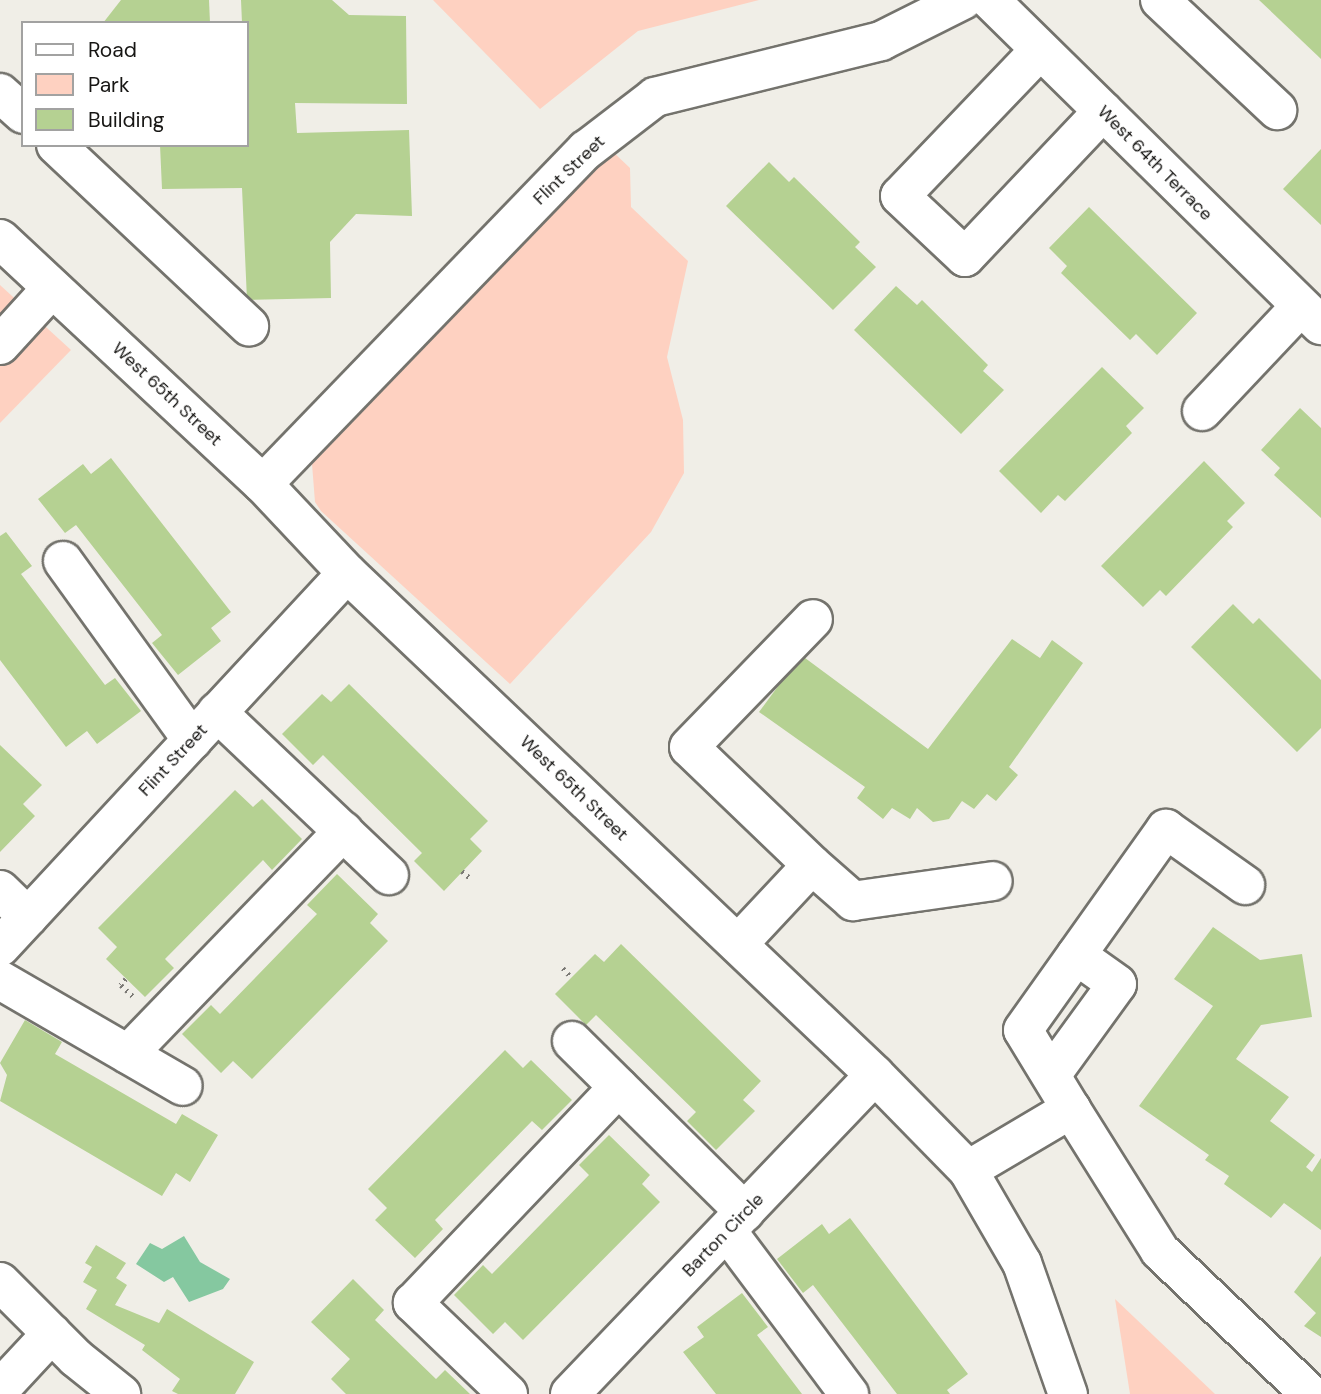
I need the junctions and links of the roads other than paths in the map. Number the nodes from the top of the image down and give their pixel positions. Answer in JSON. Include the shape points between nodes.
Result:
{"nodes":[{"id":1,"x":964,"y":0,"type":"edge"},
{"id":2,"x":990,"y":0,"type":"edge"},
{"id":3,"x":1160,"y":0,"type":"edge"},
{"id":4,"x":1040,"y":50,"type":"junction"},
{"id":5,"x":0,"y":93,"type":"edge"},
{"id":6,"x":1277,"y":110,"type":"dead end"},
{"id":7,"x":1102,"y":111,"type":"junction"},
{"id":8,"x":21,"y":112,"type":"edge"},
{"id":9,"x":58,"y":147,"type":"edge"},
{"id":10,"x":0,"y":239,"type":"edge"},
{"id":11,"x":52,"y":288,"type":"junction"},
{"id":12,"x":1311,"y":316,"type":"edge"},
{"id":13,"x":249,"y":326,"type":"dead end"},
{"id":14,"x":0,"y":345,"type":"edge"},
{"id":15,"x":1202,"y":411,"type":"dead end"},
{"id":16,"x":264,"y":484,"type":"junction"},
{"id":17,"x":63,"y":561,"type":"dead end"},
{"id":18,"x":347,"y":573,"type":"junction"},
{"id":19,"x":813,"y":619,"type":"dead end"},
{"id":20,"x":217,"y":712,"type":"junction"},
{"id":21,"x":192,"y":740,"type":"junction"},
{"id":22,"x":343,"y":831,"type":"junction"},
{"id":23,"x":812,"y":865,"type":"junction"},
{"id":24,"x":389,"y":875,"type":"dead end"},
{"id":25,"x":993,"y":881,"type":"dead end"},
{"id":26,"x":1245,"y":886,"type":"dead end"},
{"id":27,"x":0,"y":890,"type":"edge"},
{"id":28,"x":28,"y":917,"type":"junction"},
{"id":29,"x":737,"y":944,"type":"junction"},
{"id":30,"x":0,"y":947,"type":"edge"},
{"id":31,"x":1076,"y":955,"type":"junction"},
{"id":32,"x":0,"y":980,"type":"edge"},
{"id":33,"x":572,"y":1041,"type":"dead end"},
{"id":34,"x":128,"y":1054,"type":"junction"},
{"id":35,"x":875,"y":1075,"type":"junction"},
{"id":36,"x":1051,"y":1075,"type":"junction"},
{"id":37,"x":183,"y":1086,"type":"dead end"},
{"id":38,"x":619,"y":1087,"type":"junction"},
{"id":39,"x":1071,"y":1110,"type":"junction"},
{"id":40,"x":968,"y":1170,"type":"junction"},
{"id":41,"x":736,"y":1221,"type":"junction"},
{"id":42,"x":0,"y":1282,"type":"edge"},
{"id":43,"x":52,"y":1333,"type":"junction"},
{"id":44,"x":0,"y":1390,"type":"edge"},
{"id":45,"x":121,"y":1394,"type":"edge"},
{"id":46,"x":508,"y":1394,"type":"edge"},
{"id":47,"x":570,"y":1394,"type":"edge"},
{"id":48,"x":849,"y":1394,"type":"edge"},
{"id":49,"x":1068,"y":1394,"type":"edge"},
{"id":50,"x":1310,"y":1394,"type":"edge"}],
"edges":[{"from":1,"to":16,"type":"street","name":"Flint Street","via":[[881,41],[654,97],[586,150]]},
{"from":2,"to":4,"type":"street","name":"West 64th Terrace"},
{"from":3,"to":6,"type":"street"},
{"from":4,"to":7,"type":"street","name":"West 64th Terrace"},
{"from":4,"to":7,"type":"street","via":[[900,196],[965,257]]},
{"from":5,"to":8,"type":"street"},
{"from":7,"to":12,"type":"street","name":"West 64th Terrace"},
{"from":9,"to":13,"type":"street"},
{"from":10,"to":11,"type":"street","name":"West 65th Street"},
{"from":11,"to":14,"type":"street"},
{"from":11,"to":16,"type":"street","name":"West 65th Street"},
{"from":12,"to":15,"type":"street"},
{"from":16,"to":18,"type":"street","name":"West 65th Street"},
{"from":17,"to":21,"type":"street"},
{"from":18,"to":20,"type":"street","name":"Flint Street"},
{"from":18,"to":29,"type":"street","name":"West 65th Street"},
{"from":19,"to":23,"type":"street","via":[[690,747]]},
{"from":20,"to":21,"type":"street","name":"Flint Street"},
{"from":20,"to":22,"type":"street"},
{"from":21,"to":28,"type":"street","name":"Flint Street"},
{"from":22,"to":24,"type":"street"},
{"from":22,"to":34,"type":"street"},
{"from":23,"to":25,"type":"street","via":[[853,901]]},
{"from":23,"to":29,"type":"street"},
{"from":26,"to":31,"type":"street","via":[[1166,829]]},
{"from":27,"to":28,"type":"street"},
{"from":28,"to":30,"type":"street","name":"Flint Street"},
{"from":29,"to":35,"type":"street","name":"West 65th Street"},
{"from":31,"to":36,"type":"street","via":[[1023,1030]]},
{"from":31,"to":36,"type":"street","via":[[1116,984]]},
{"from":32,"to":34,"type":"street"},
{"from":33,"to":38,"type":"street"},
{"from":34,"to":37,"type":"street"},
{"from":35,"to":40,"type":"street","name":"West 65th Street"},
{"from":35,"to":41,"type":"street","name":"Barton Circle"},
{"from":36,"to":39,"type":"street"},
{"from":38,"to":41,"type":"street"},
{"from":38,"to":46,"type":"street","via":[[413,1303]]},
{"from":39,"to":40,"type":"street"},
{"from":39,"to":50,"type":"street","via":[[1160,1251]]},
{"from":40,"to":49,"type":"street","name":"West 65th Street","via":[[1021,1263]]},
{"from":41,"to":47,"type":"street","name":"Barton Circle"},
{"from":41,"to":48,"type":"street"},
{"from":42,"to":43,"type":"street"},
{"from":43,"to":44,"type":"street"},
{"from":43,"to":45,"type":"street"}]}
